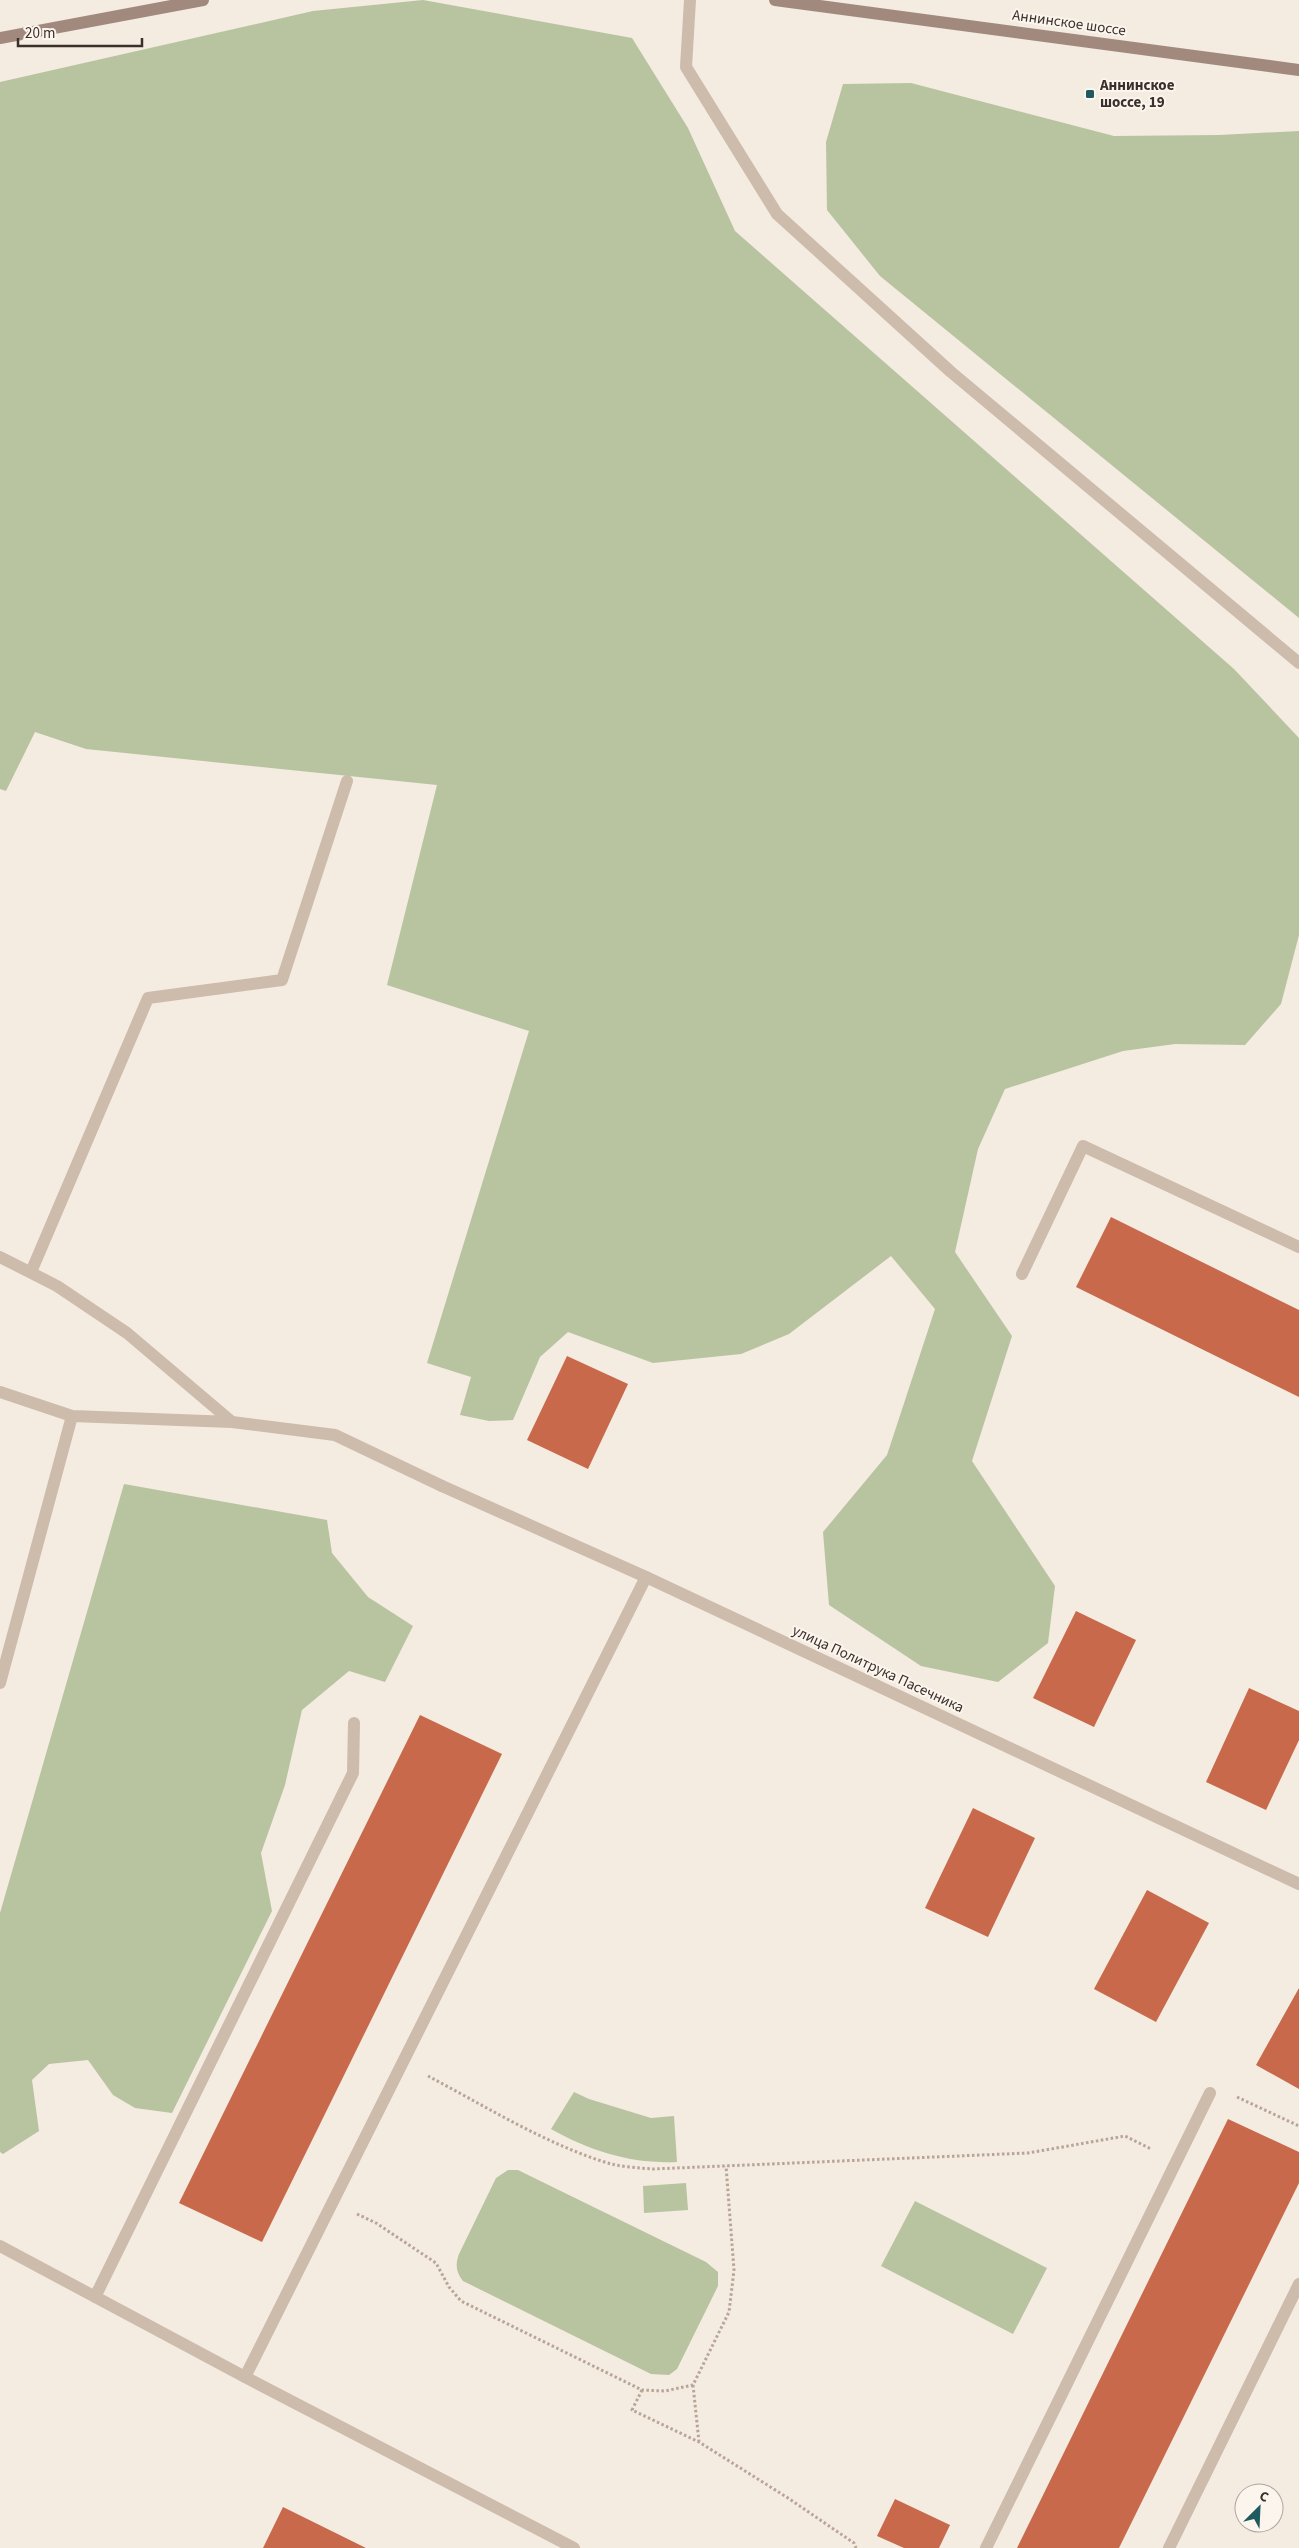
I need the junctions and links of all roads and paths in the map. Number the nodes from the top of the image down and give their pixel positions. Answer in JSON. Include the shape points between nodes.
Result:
{"nodes":[{"id":1,"x":203,"y":0,"type":"edge"},
{"id":2,"x":690,"y":0,"type":"edge"},
{"id":3,"x":775,"y":0,"type":"edge"},
{"id":4,"x":0,"y":38,"type":"edge"},
{"id":5,"x":1299,"y":70,"type":"edge"},
{"id":6,"x":1299,"y":663,"type":"edge"},
{"id":7,"x":347,"y":781,"type":"dead end"},
{"id":8,"x":1299,"y":1248,"type":"edge"},
{"id":9,"x":0,"y":1256,"type":"edge"},
{"id":10,"x":31,"y":1272,"type":"junction"},
{"id":11,"x":1022,"y":1274,"type":"dead end"},
{"id":12,"x":0,"y":1392,"type":"edge"},
{"id":13,"x":72,"y":1416,"type":"junction"},
{"id":14,"x":232,"y":1422,"type":"junction"},
{"id":15,"x":646,"y":1577,"type":"junction"},
{"id":16,"x":0,"y":1683,"type":"edge"},
{"id":17,"x":354,"y":1723,"type":"dead end"},
{"id":18,"x":1299,"y":1884,"type":"edge"},
{"id":19,"x":403,"y":2063,"type":"junction"},
{"id":20,"x":1210,"y":2093,"type":"joint"},
{"id":21,"x":1299,"y":2126,"type":"edge"},
{"id":22,"x":1176,"y":2161,"type":"junction"},
{"id":23,"x":726,"y":2166,"type":"junction"},
{"id":24,"x":333,"y":2202,"type":"junction"},
{"id":25,"x":0,"y":2246,"type":"edge"},
{"id":26,"x":1299,"y":2284,"type":"edge"},
{"id":27,"x":95,"y":2297,"type":"junction"},
{"id":28,"x":245,"y":2377,"type":"junction"},
{"id":29,"x":692,"y":2385,"type":"junction"},
{"id":30,"x":642,"y":2390,"type":"junction"},
{"id":31,"x":699,"y":2442,"type":"junction"},
{"id":32,"x":574,"y":2548,"type":"edge"},
{"id":33,"x":856,"y":2548,"type":"edge"},
{"id":34,"x":986,"y":2548,"type":"edge"},
{"id":35,"x":1168,"y":2548,"type":"edge"}],
"edges":[{"from":1,"to":4,"type":"main road"},
{"from":2,"to":6,"type":"street","via":[[686,67],[777,214],[951,372]]},
{"from":3,"to":5,"type":"main road","name":"Аннинское шоссе"},
{"from":7,"to":10,"type":"street","via":[[282,980],[148,998]]},
{"from":8,"to":11,"type":"street","via":[[1083,1146]]},
{"from":9,"to":10,"type":"street"},
{"from":10,"to":14,"type":"street","via":[[128,1333]]},
{"from":12,"to":13,"type":"street","name":"улица Политрука Пасечника"},
{"from":13,"to":14,"type":"street","name":"улица Политрука Пасечника"},
{"from":13,"to":16,"type":"street"},
{"from":14,"to":15,"type":"street","name":"улица Политрука Пасечника","via":[[335,1435]]},
{"from":15,"to":18,"type":"street","name":"улица Политрука Пасечника"},
{"from":15,"to":19,"type":"street"},
{"from":17,"to":27,"type":"street","via":[[353,1774]]},
{"from":19,"to":23,"type":"path","via":[[544,2137],[613,2164],[653,2169]]},
{"from":19,"to":24,"type":"street"},
{"from":20,"to":21,"type":"path","via":[[1229,2093]]},
{"from":20,"to":22,"type":"street"},
{"from":22,"to":23,"type":"path","via":[[1125,2136],[1028,2154]]},
{"from":22,"to":34,"type":"street"},
{"from":23,"to":29,"type":"path","via":[[734,2270],[728,2312]]},
{"from":24,"to":28,"type":"street"},
{"from":24,"to":30,"type":"path","via":[[376,2224],[436,2263],[461,2301]]},
{"from":25,"to":27,"type":"street"},
{"from":26,"to":35,"type":"street"},
{"from":27,"to":28,"type":"street"},
{"from":28,"to":32,"type":"street"},
{"from":29,"to":30,"type":"path","via":[[665,2391]]},
{"from":29,"to":31,"type":"path"},
{"from":30,"to":31,"type":"path","via":[[632,2410]]},
{"from":31,"to":33,"type":"path","via":[[788,2498],[854,2543]]}]}
